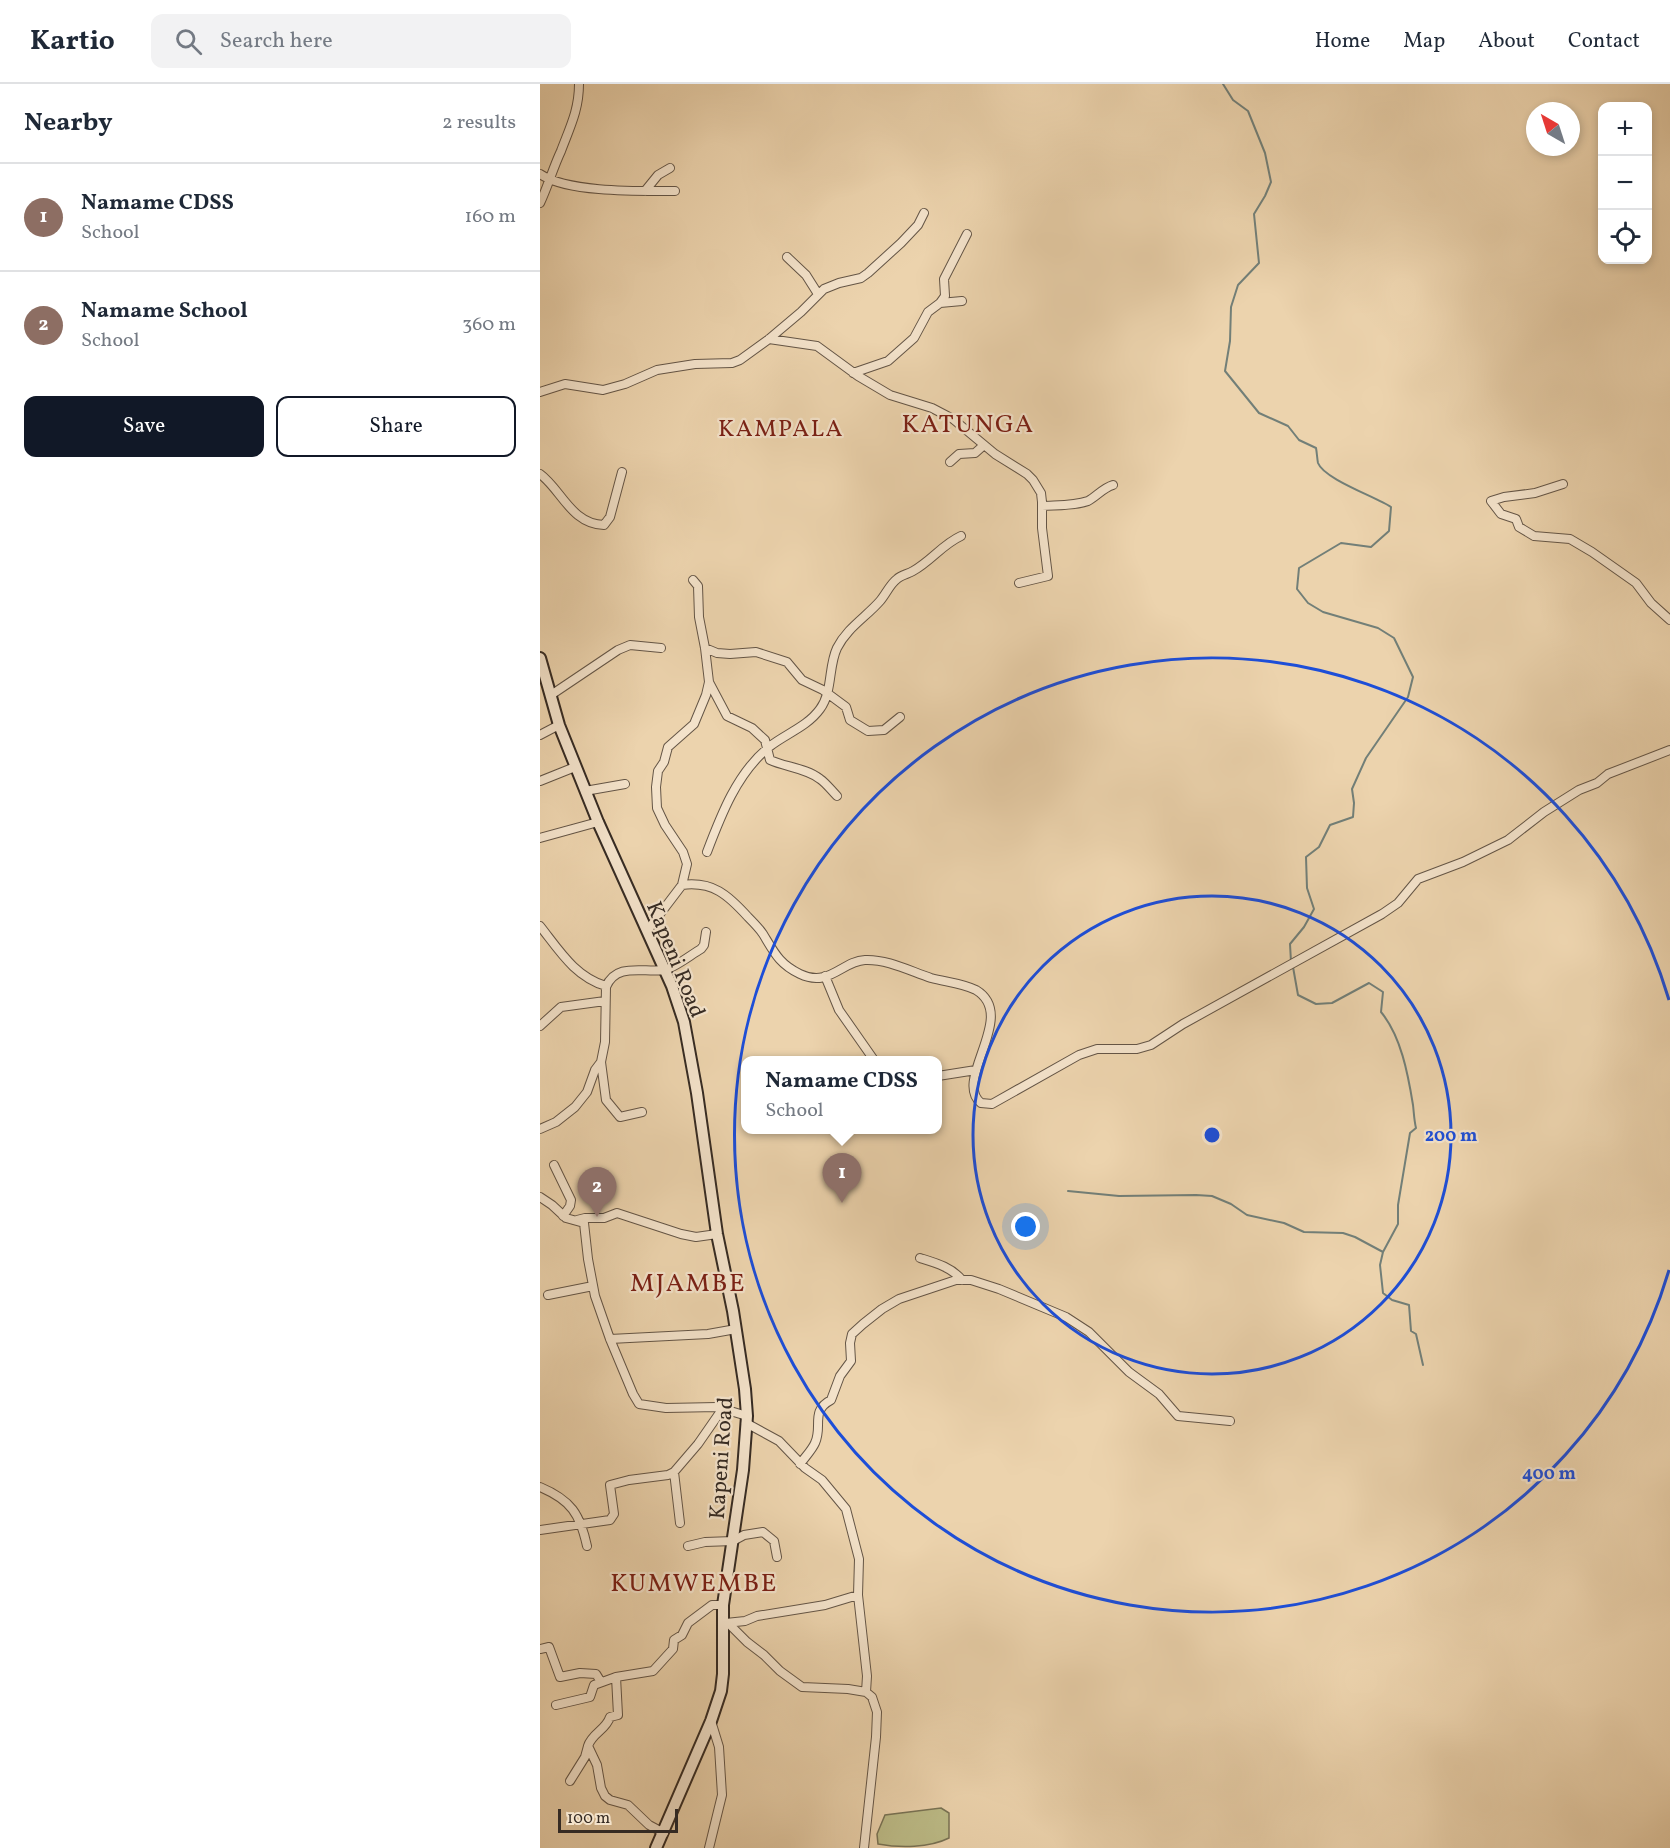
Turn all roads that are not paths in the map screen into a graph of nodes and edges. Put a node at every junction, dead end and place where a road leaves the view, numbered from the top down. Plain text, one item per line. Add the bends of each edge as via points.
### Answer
1 (579, 84) edge
2 (670, 168) dead end
3 (540, 174) edge
4 (551, 181) junction
5 (645, 191) junction
6 (675, 191) dead end
7 (540, 203) edge
8 (924, 213) dead end
9 (967, 234) dead end
10 (787, 257) dead end
11 (818, 294) junction
12 (962, 301) dead end
13 (940, 303) junction
14 (769, 339) junction
15 (853, 373) junction
16 (540, 392) edge
17 (984, 445) junction
18 (950, 462) dead end
19 (622, 472) dead end
20 (540, 474) edge
21 (1563, 484) dead end
22 (1113, 485) dead end
23 (1042, 506) junction
24 (961, 536) dead end
25 (693, 580) dead end
26 (1019, 583) dead end
27 (1670, 620) edge
28 (661, 648) dead end
29 (705, 648) junction
30 (540, 658) edge
31 (709, 682) junction
32 (828, 693) junction
33 (551, 695) junction
34 (900, 717) dead end
35 (559, 725) junction
36 (540, 735) edge
37 (768, 748) junction
38 (1670, 750) edge
39 (575, 767) junction
40 (540, 781) edge
41 (625, 784) dead end
42 (585, 791) junction
43 (837, 796) dead end
44 (598, 822) junction
45 (540, 838) edge
46 (707, 852) dead end
47 (682, 885) junction
48 (540, 926) edge
49 (646, 931) junction
50 (706, 932) dead end
51 (665, 970) junction
52 (825, 976) junction
53 (606, 986) junction
54 (605, 1001) junction
55 (540, 1026) edge
56 (871, 1056) edge
57 (601, 1062) junction
58 (976, 1070) junction
59 (942, 1075) edge
60 (642, 1112) dead end
61 (540, 1128) edge
62 (554, 1165) dead end
63 (540, 1197) edge
64 (563, 1216) junction
65 (576, 1220) junction
66 (717, 1234) junction
67 (920, 1258) dead end
68 (962, 1280) junction
69 (593, 1286) junction
70 (548, 1294) dead end
71 (736, 1329) junction
72 (610, 1339) junction
73 (723, 1408) junction
74 (746, 1419) junction
75 (1230, 1421) dead end
76 (800, 1464) junction
77 (674, 1472) junction
78 (540, 1487) edge
79 (680, 1523) dead end
80 (583, 1524) junction
81 (540, 1530) edge
82 (733, 1541) junction
83 (587, 1546) dead end
84 (688, 1546) dead end
85 (777, 1557) dead end
86 (858, 1595) junction
87 (723, 1605) junction
88 (726, 1623) junction
89 (540, 1649) edge
90 (616, 1677) junction
91 (601, 1682) junction
92 (866, 1692) junction
93 (556, 1705) dead end
94 (711, 1720) junction
95 (588, 1746) junction
96 (570, 1781) dead end
97 (664, 1833) junction
98 (656, 1848) edge
99 (709, 1848) edge
100 (864, 1848) edge

1 - 4 street via 577,113
2 - 5 street
3 - 4 street
4 - 5 street
4 - 7 street
5 - 6 street
8 - 11 street via 918,225 868,273
9 - 13 street via 944,279 945,296
10 - 11 street via 806,275
11 - 14 street
12 - 13 street
13 - 15 street via 928,312 914,338 888,361
14 - 15 street via 817,345
14 - 16 street via 732,363 657,370 603,390 565,384
15 - 17 street via 894,397 939,411
17 - 18 street via 975,453 959,454
17 - 23 street via 1034,480
19 - 20 street via 610,517 604,525 588,521 569,507
21 - 27 street via 1491,501 1501,514 1516,519 1519,527 1534,536 1570,539 1592,552 1636,583
22 - 23 street via 1088,501
23 - 26 street via 1048,576
24 - 32 street via 897,579 845,635 837,649
25 - 29 street via 698,586
28 - 33 street via 630,645 618,650
29 - 31 street
29 - 32 street via 717,653 756,652 787,662 802,680
30 - 33 main road, Kapeni Road
31 - 37 street via 727,716 752,728
31 - 47 street via 694,724 668,747 658,771 657,808 687,864
32 - 34 street via 846,706 850,720 867,731 884,730
32 - 37 street via 820,709 805,724
33 - 35 main road, Kapeni Road
35 - 36 street
35 - 39 main road, Kapeni Road
37 - 43 street via 770,760 819,778
37 - 46 street via 738,782
38 - 58 street via 1608,774 1544,812 1508,840 1418,879 1398,903 1149,1046 1097,1049 1079,1055 992,1104 981,1103 974,1096
39 - 40 street
39 - 42 main road, Kapeni Road
41 - 42 street
42 - 44 main road, Kapeni Road
44 - 45 street
44 - 49 main road, Kapeni Road
47 - 49 street
47 - 52 street via 716,888 758,927 777,958 807,976
48 - 53 street via 587,979
49 - 51 main road, Kapeni Road
50 - 51 street via 701,949
51 - 53 street via 628,970 615,975
51 - 66 main road, Kapeni Road via 688,1040
52 - 56 street via 839,1010
52 - 58 street via 868,960 979,992 987,1003 989,1027
53 - 54 street
54 - 55 street via 561,1008
54 - 57 street
57 - 60 street via 606,1100 620,1118
57 - 61 street via 575,1107 556,1122
58 - 59 street
62 - 64 street via 571,1200
63 - 64 street
64 - 65 street
65 - 66 street via 617,1213 681,1234
65 - 69 street via 585,1226
66 - 71 main road, Kapeni Road
67 - 68 street via 938,1263
68 - 75 street via 999,1288 1066,1317 1089,1332 1178,1416
68 - 76 street via 899,1299 852,1334 851,1361 831,1400 818,1414 815,1443
69 - 70 street
69 - 72 street
71 - 72 street
71 - 74 main road, Kapeni Road
72 - 73 street via 639,1404
73 - 74 street
73 - 77 street
74 - 76 street via 779,1441
74 - 82 main road, Kapeni Road
76 - 86 street via 822,1480 846,1509 859,1559
77 - 79 street
77 - 80 street via 610,1485 612,1519
78 - 80 street via 566,1501
80 - 81 street
80 - 83 street
82 - 84 street
82 - 85 street via 763,1532 774,1540
82 - 87 main road, Kapeni Road
86 - 88 street
86 - 92 street via 866,1654
87 - 88 main road, Kapeni Road
87 - 90 street via 712,1605 688,1623 655,1670
88 - 92 street via 802,1687
88 - 94 main road, Kapeni Road via 723,1674
89 - 91 street via 549,1647 560,1677 596,1674
90 - 91 street
90 - 95 street via 618,1715 610,1717
91 - 93 street via 594,1685 590,1697
92 - 100 street via 875,1702 877,1712
94 - 97 main road, Kapeni Road
94 - 99 street via 719,1746 723,1795
95 - 96 street
95 - 97 street via 605,1796 628,1805
97 - 98 main road, Kapeni Road

